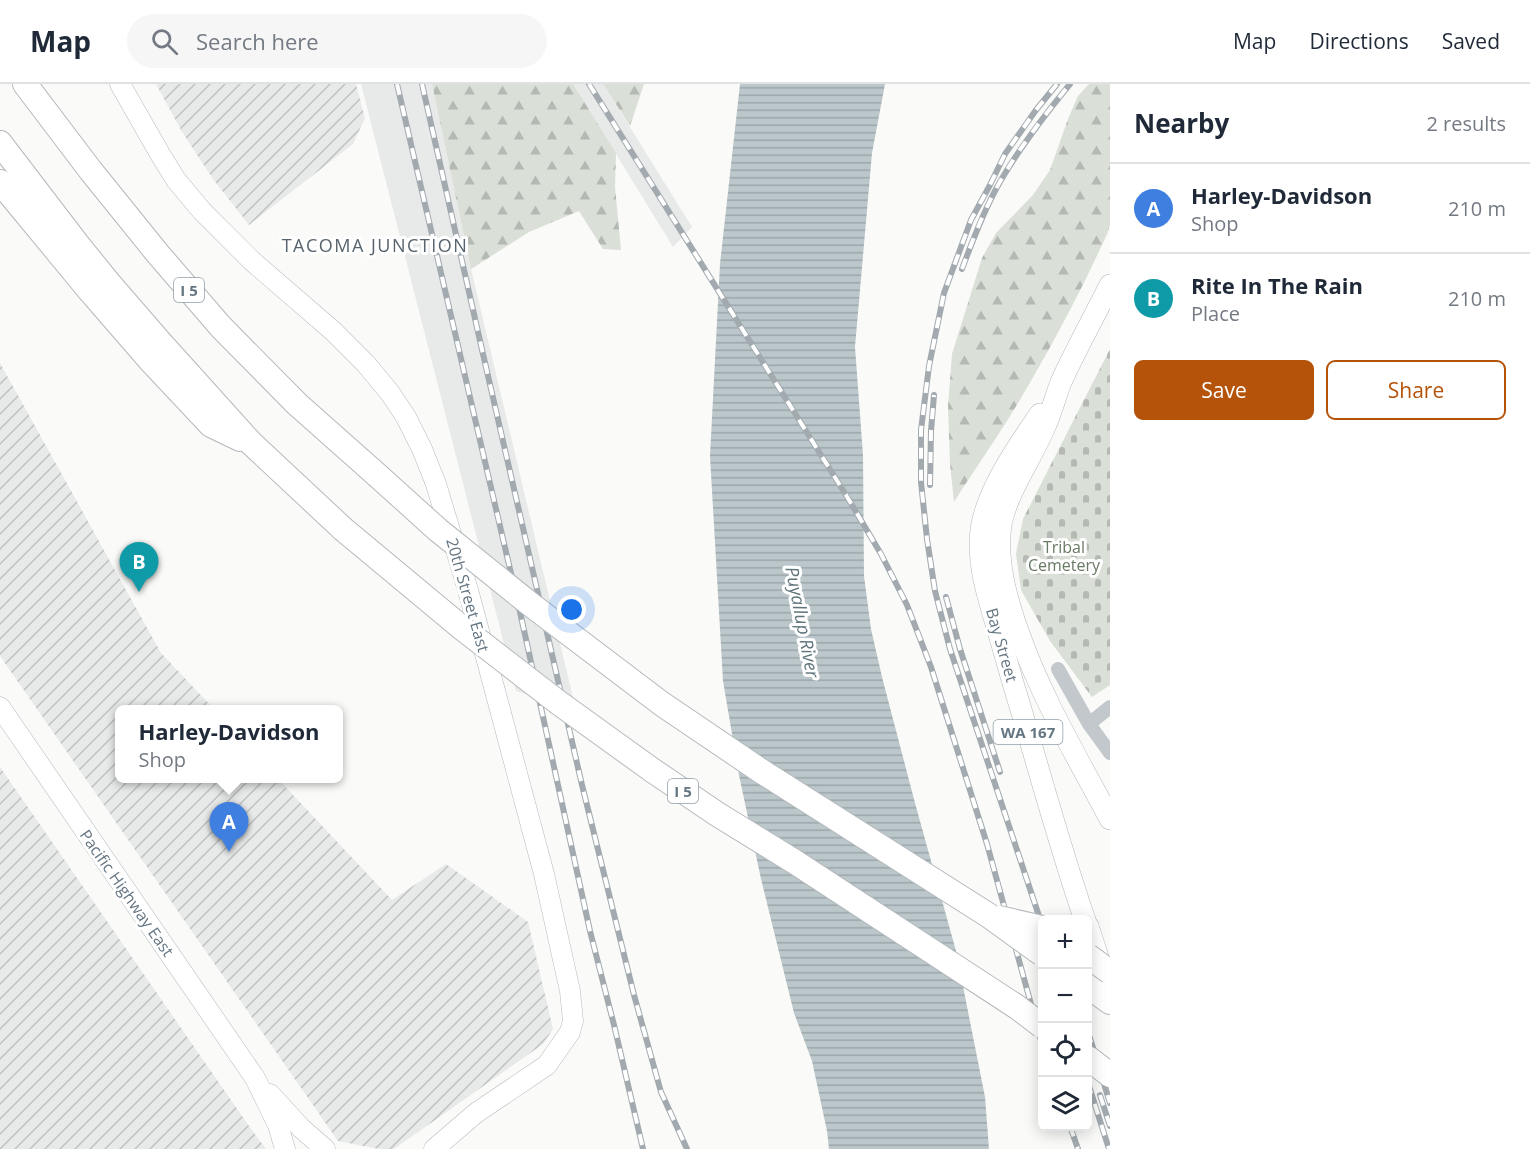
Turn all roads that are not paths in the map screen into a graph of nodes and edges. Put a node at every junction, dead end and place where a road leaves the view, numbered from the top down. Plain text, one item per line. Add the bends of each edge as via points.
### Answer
1 (25, 84) edge
2 (120, 84) edge
3 (0, 143) edge
4 (0, 182) edge
5 (1110, 285) edge
6 (1061, 383) junction
7 (250, 443) junction
8 (1058, 669) dead end
9 (0, 707) edge
10 (1110, 707) edge
11 (1089, 724) junction
12 (1110, 753) edge
13 (1110, 819) edge
14 (988, 915) junction
15 (1083, 915) edge
16 (1038, 927) edge
17 (1092, 939) edge
18 (1038, 951) edge
19 (1092, 959) edge
20 (1110, 972) edge
21 (1092, 989) edge
22 (1110, 995) edge
23 (1110, 1002) edge
24 (1038, 1023) edge
25 (1092, 1061) edge
26 (1110, 1075) edge
27 (255, 1078) junction
28 (285, 1149) edge
29 (325, 1149) edge
30 (434, 1149) edge

1 - 14 highway, I 5, bridge via 91,171 221,327 297,404 438,530 662,704
2 - 30 street, 20th Street East via 176,180 201,211 333,331 390,393 422,449 468,590 543,874 570,991 573,1021 570,1032 547,1065 476,1113
3 - 7 highway, I 5 via 108,282
4 - 7 highway via 149,359 211,425
5 - 6 main road, Bay Street / WA 167
6 - 13 main road, Bay Street / WA 167 via 1045,427 1006,507 1000,535 1001,565 1008,602 1035,675
6 - 15 main road, Bay Street / WA 167 via 996,484 983,519 980,543 989,599
7 - 24 highway, I 5, bridge via 344,529 559,703 717,814
8 - 11 street
9 - 27 street, Pacific Highway East
10 - 11 street
11 - 12 street
14 - 16 highway, bridge
14 - 18 highway, I 5, bridge
17 - 22 main road
19 - 20 highway, bridge
21 - 23 highway
25 - 26 highway, bridge
27 - 28 street
27 - 29 street

